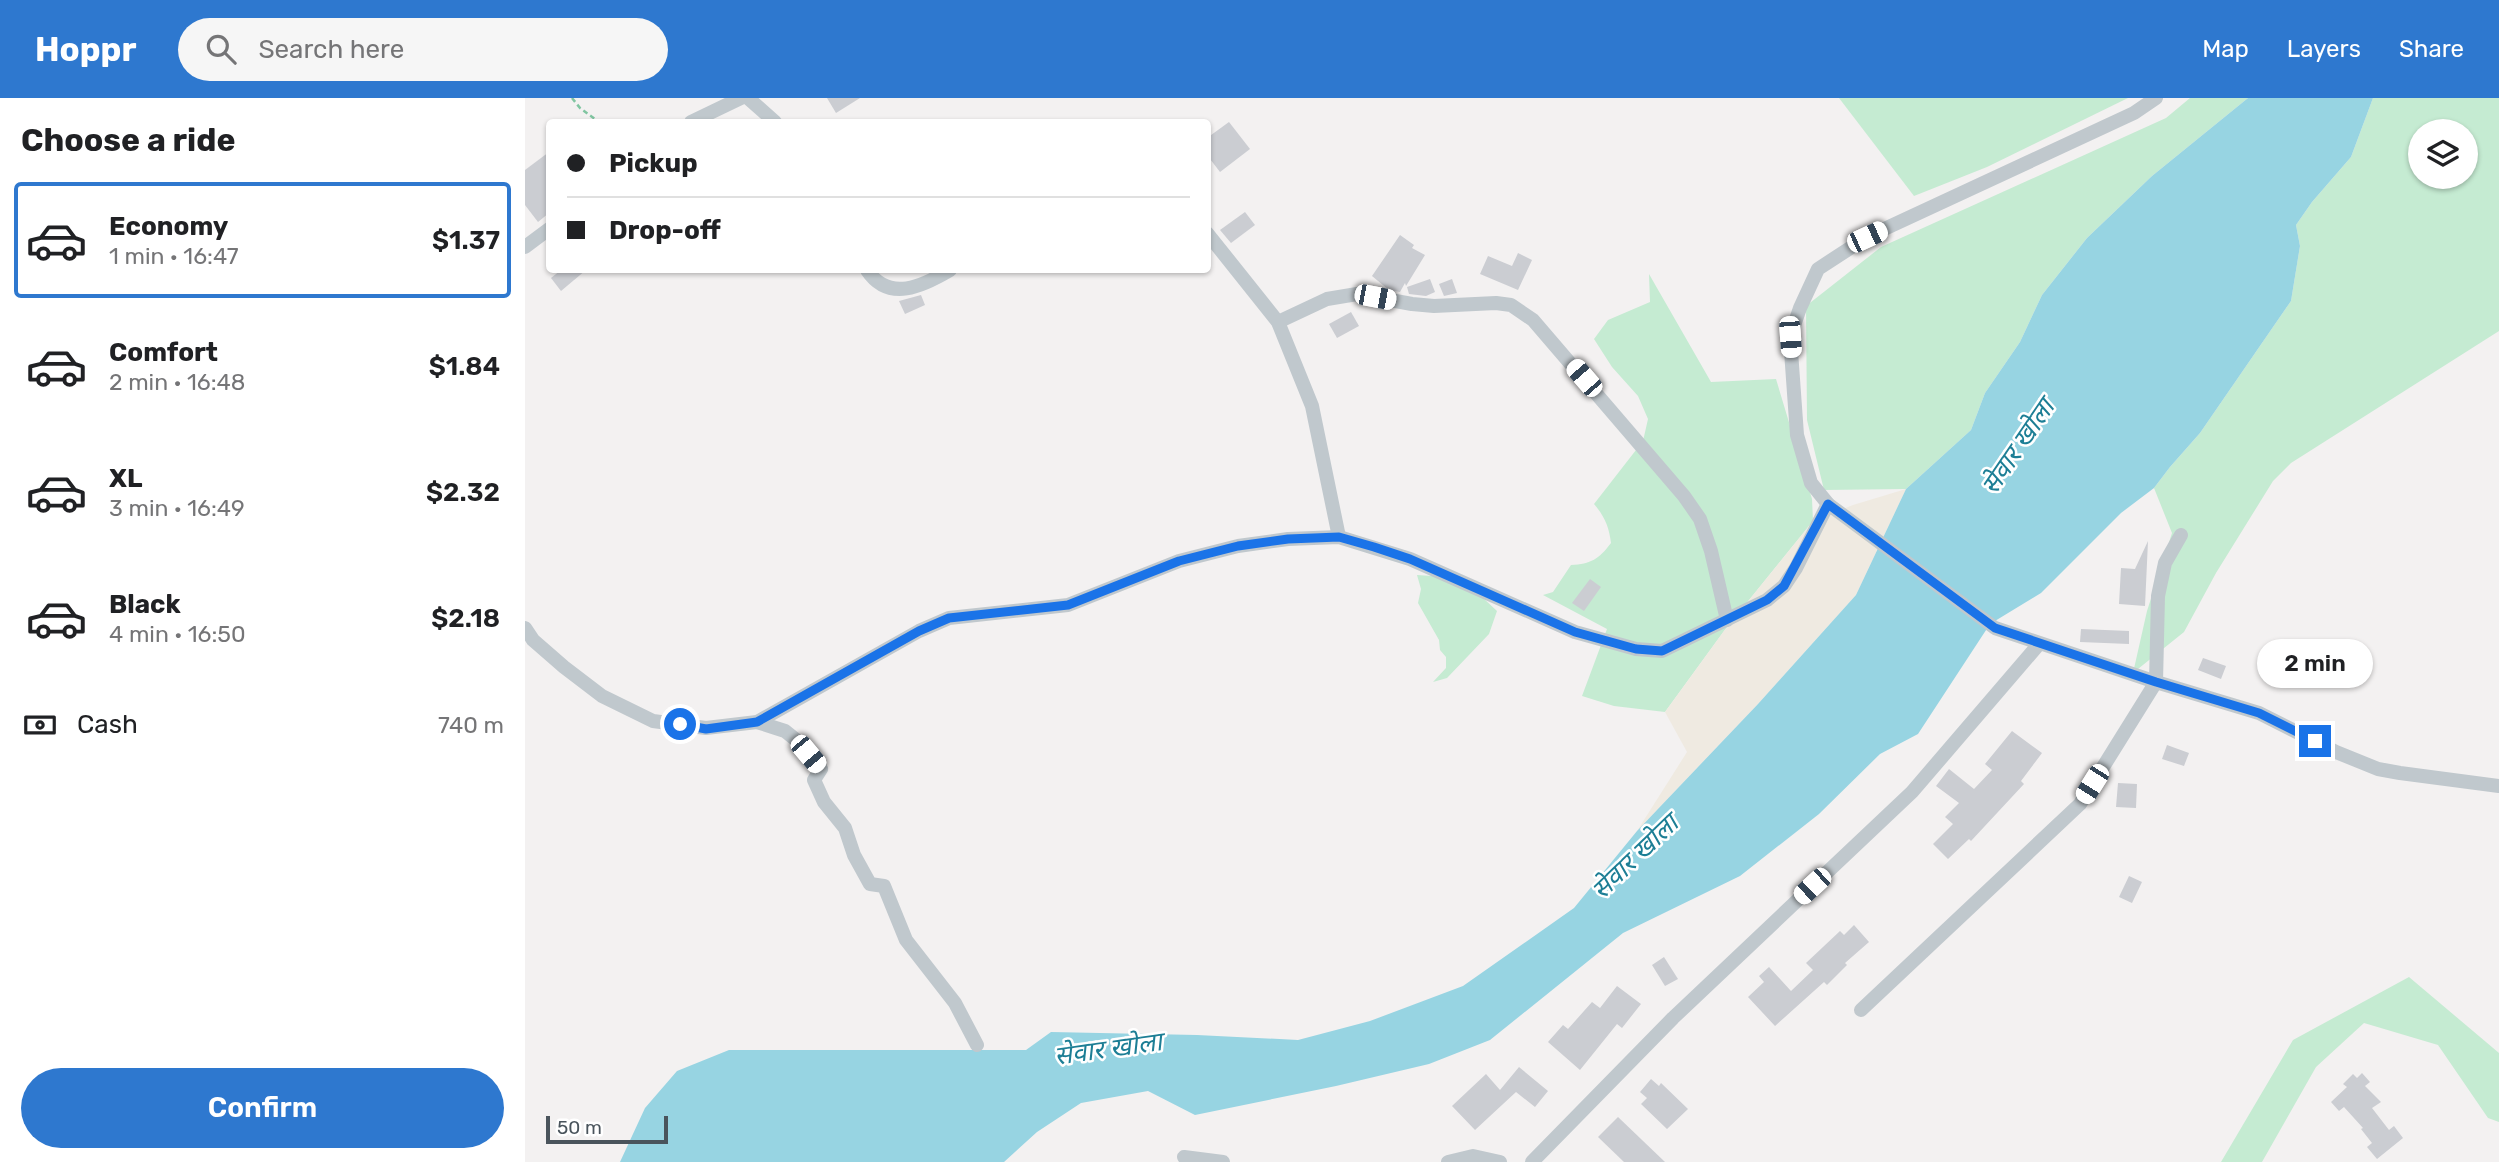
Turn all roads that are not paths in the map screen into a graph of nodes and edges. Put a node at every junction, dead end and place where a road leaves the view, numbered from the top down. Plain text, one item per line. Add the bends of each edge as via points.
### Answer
1 (741, 98) edge
2 (748, 98) edge
3 (2156, 98) edge
4 (697, 119) edge
5 (772, 119) edge
6 (546, 231) edge
7 (1211, 238) edge
8 (525, 247) edge
9 (870, 273) edge
10 (945, 273) edge
11 (1278, 322) junction
12 (1828, 504) junction
13 (2181, 535) dead end
14 (1339, 537) junction
15 (1727, 620) junction
16 (525, 628) edge
17 (2039, 644) junction
18 (2156, 682) junction
19 (757, 722) junction
20 (2499, 786) edge
21 (1861, 1010) dead end
22 (977, 1045) dead end
23 (1184, 1157) dead end
24 (1223, 1162) edge
25 (1448, 1162) edge
26 (1500, 1162) edge
27 (1532, 1162) edge

1 - 4 street
2 - 5 street
3 - 12 street via 2134,113 1867,237 1818,269 1790,337 1797,435 1811,483
6 - 8 street
7 - 11 street
9 - 10 street via 884,286 904,290
11 - 14 street via 1312,406
11 - 15 street via 1327,299 1357,293 1412,304 1496,303 1522,311 1700,519
12 - 15 street via 1784,586
12 - 17 street via 1995,628
13 - 18 street via 2165,562 2158,596
14 - 15 street via 1410,559 1575,632 1636,649 1662,651
14 - 19 street via 1238,546 1179,561 1068,605 949,618
16 - 19 street via 533,640 602,696 653,721 706,729
17 - 18 street
17 - 27 street via 1912,792 1673,1018
18 - 20 street via 2259,713 2378,769
18 - 21 street via 2080,804
19 - 22 street via 785,731 821,769 814,780 824,802 845,828 870,884 884,886 907,940 955,1003
23 - 24 street
25 - 26 street via 1473,1156

